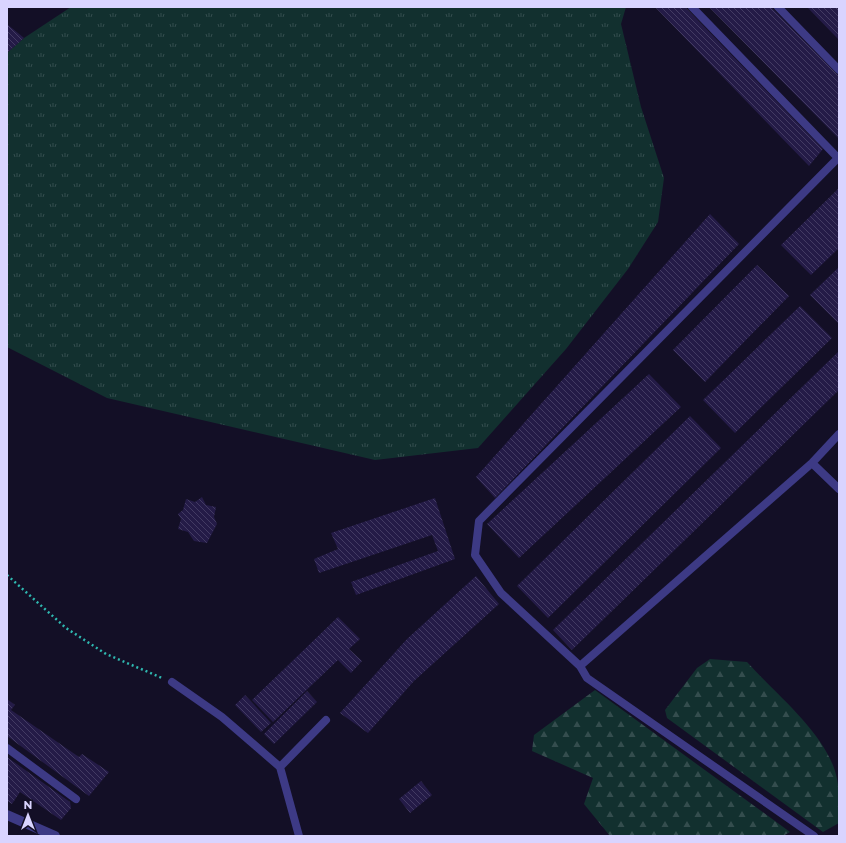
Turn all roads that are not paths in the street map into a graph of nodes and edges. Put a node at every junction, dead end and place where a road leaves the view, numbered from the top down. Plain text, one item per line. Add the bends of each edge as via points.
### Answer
1 (692, 7) edge
2 (778, 7) edge
3 (839, 70) edge
4 (839, 157) edge
5 (839, 434) edge
6 (812, 463) junction
7 (839, 488) edge
8 (580, 666) junction
9 (172, 682) road end
10 (326, 720) dead end
11 (7, 748) edge
12 (280, 767) junction
13 (76, 799) dead end
14 (7, 815) edge
15 (55, 836) edge
16 (299, 836) edge
17 (814, 836) edge

1 - 4 lane
2 - 3 lane
4 - 8 lane via 479,522 475,555 501,593
5 - 6 lane
6 - 7 lane
6 - 8 lane
8 - 17 lane via 587,678
9 - 12 lane via 222,717
10 - 12 lane
11 - 13 lane
12 - 16 lane
14 - 15 street

